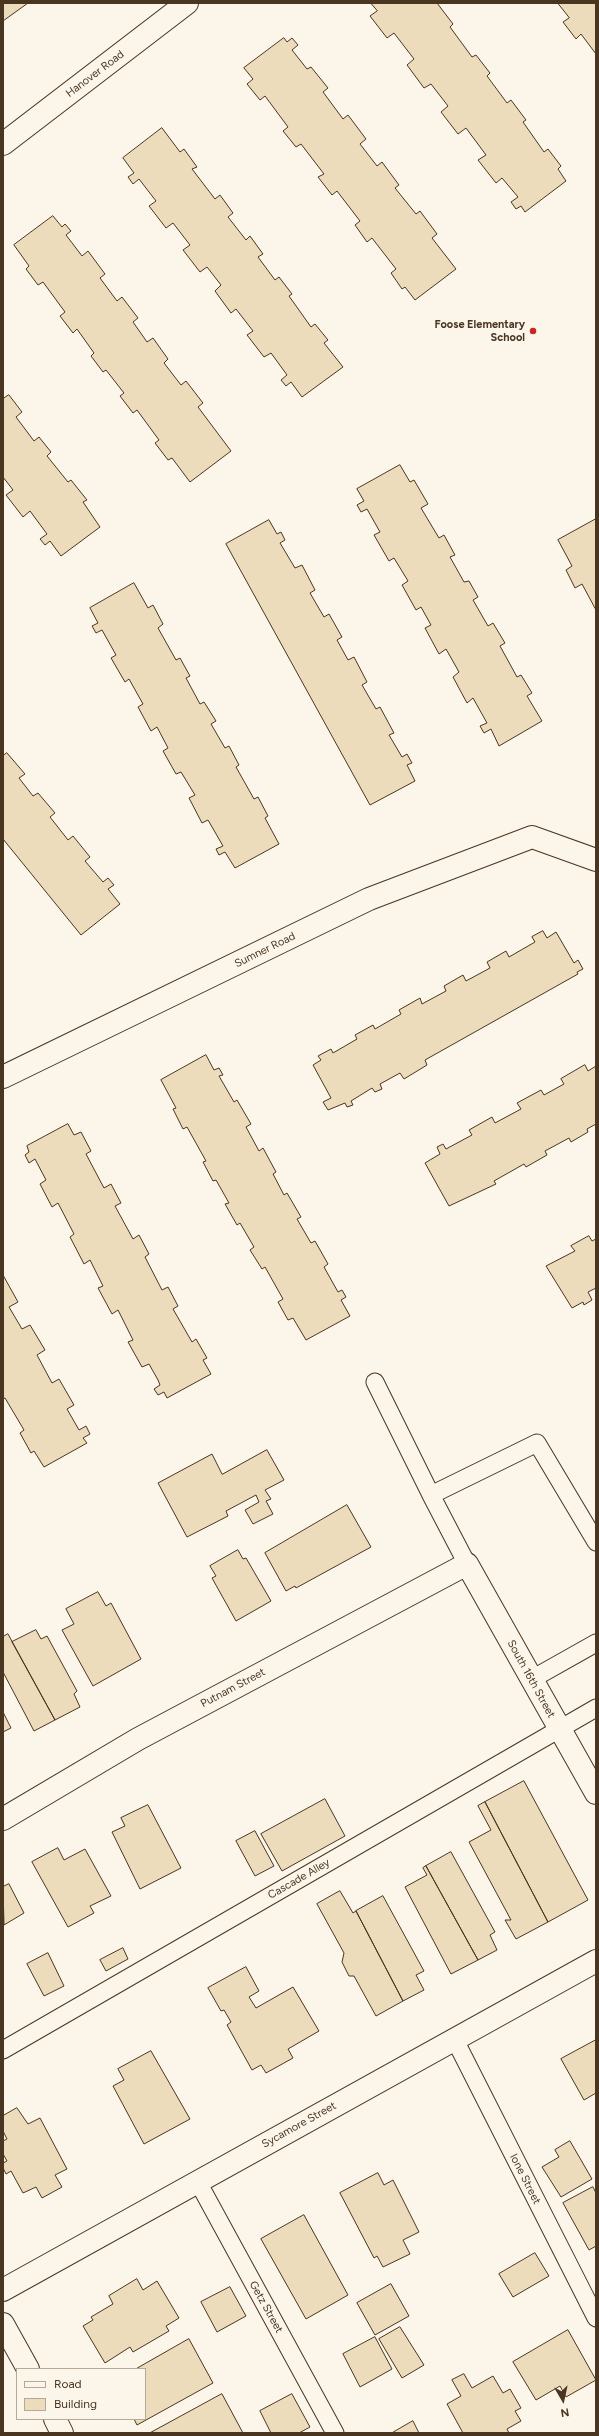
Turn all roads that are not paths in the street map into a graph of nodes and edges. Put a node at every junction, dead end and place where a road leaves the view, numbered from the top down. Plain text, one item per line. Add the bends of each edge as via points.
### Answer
1 (187, 3) edge
2 (3, 144) edge
3 (596, 860) edge
4 (3, 1077) edge
5 (375, 1382) dead end
6 (431, 1495) junction
7 (596, 1542) edge
8 (467, 1564) junction
9 (596, 1643) edge
10 (532, 1680) junction
11 (596, 1708) edge
12 (559, 1728) junction
13 (596, 1793) edge
14 (3, 1819) edge
15 (596, 1961) edge
16 (455, 2040) junction
17 (3, 2050) edge
18 (198, 2182) junction
19 (3, 2290) edge
20 (596, 2318) edge
21 (3, 2324) edge
22 (27, 2368) edge
23 (56, 2420) edge
24 (62, 2433) edge
25 (335, 2433) edge

1 - 2 street, Hanover Road
3 - 4 street, Sumner Road via 532,837 369,899
5 - 6 lane
6 - 7 lane via 537,1444
6 - 8 lane
8 - 10 street, South 16th Street
8 - 14 street, Putnam Street via 138,1739
9 - 10 lane
10 - 12 street, South 16th Street
11 - 12 lane, Cascade Alley
12 - 13 street, South 16th Street
12 - 17 lane, Cascade Alley
15 - 16 street, Sycamore Street
16 - 18 street, Sycamore Street
16 - 20 lane, Ione Street
18 - 19 street, Sycamore Street
18 - 25 lane, Getz Street
21 - 22 street
23 - 24 street

